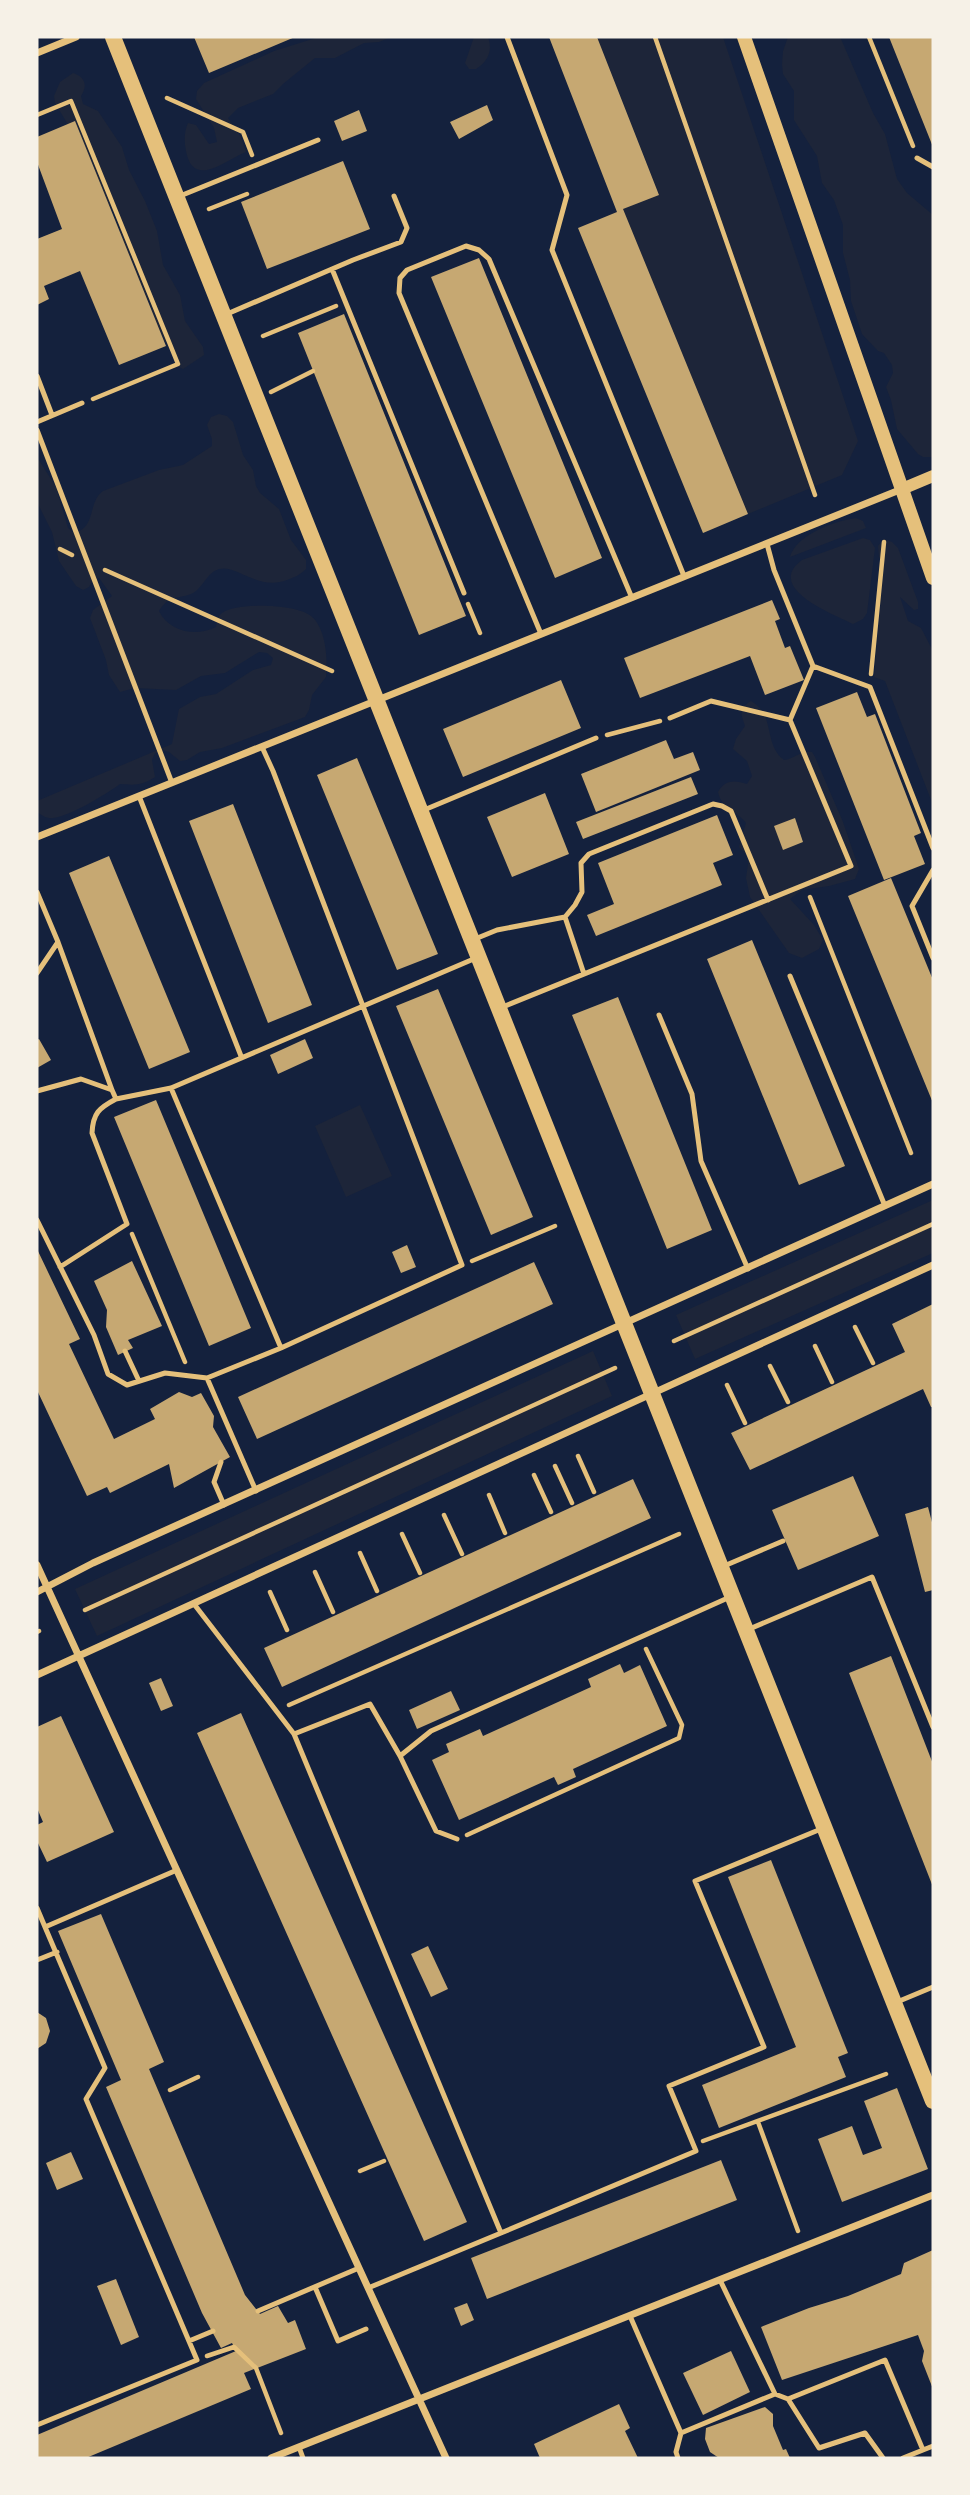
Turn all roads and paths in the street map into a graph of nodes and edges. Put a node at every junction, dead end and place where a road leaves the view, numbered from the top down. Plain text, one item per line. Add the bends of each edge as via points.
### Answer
1 (76, 37) edge
2 (113, 37) edge
3 (507, 37) edge
4 (655, 37) edge
5 (744, 37) edge
6 (862, 37) edge
7 (869, 37) edge
8 (872, 44) junction
9 (37, 53) edge
10 (167, 98) dead end
11 (37, 115) edge
12 (318, 140) dead end
13 (917, 158) joint
14 (256, 165) junction
15 (933, 167) edge
16 (247, 194) dead end
17 (394, 196) dead end
18 (177, 197) junction
19 (209, 209) dead end
20 (332, 269) junction
21 (346, 302) junction
22 (224, 315) junction
23 (262, 336) dead end
24 (313, 371) dead end
25 (37, 376) edge
26 (267, 393) dead end
27 (82, 403) joint
28 (52, 415) junction
29 (37, 422) edge
30 (37, 430) edge
31 (933, 476) edge
32 (902, 489) junction
33 (815, 495) dead end
34 (884, 542) dead end
35 (767, 544) junction
36 (60, 549) dead end
37 (88, 562) junction
38 (684, 576) junction
39 (933, 578) edge
40 (464, 593) joint
41 (632, 597) junction
42 (480, 633) dead end
43 (541, 634) junction
44 (813, 666) junction
45 (332, 671) dead end
46 (870, 687) junction
47 (377, 701) junction
48 (670, 718) joint
49 (790, 720) junction
50 (596, 738) joint
51 (262, 747) junction
52 (172, 783) junction
53 (139, 796) junction
54 (421, 812) junction
55 (37, 837) edge
56 (933, 848) edge
57 (933, 870) edge
58 (805, 885) junction
59 (37, 892) edge
60 (768, 900) junction
61 (565, 917) junction
62 (472, 940) junction
63 (58, 943) junction
64 (479, 957) junction
65 (933, 958) edge
66 (37, 973) edge
67 (584, 974) junction
68 (790, 976) dead end
69 (364, 1005) junction
70 (499, 1009) junction
71 (659, 1015) dead end
72 (241, 1056) junction
73 (171, 1087) junction
74 (112, 1090) junction
75 (37, 1091) edge
76 (116, 1100) junction
77 (911, 1153) dead end
78 (933, 1184) edge
79 (886, 1206) junction
80 (37, 1220) edge
81 (127, 1224) junction
82 (933, 1224) edge
83 (555, 1226) dead end
84 (462, 1265) junction
85 (933, 1265) edge
86 (60, 1267) junction
87 (748, 1269) junction
88 (625, 1324) junction
89 (855, 1327) dead end
90 (674, 1341) dead end
91 (815, 1346) dead end
92 (281, 1348) junction
93 (125, 1351) dead end
94 (873, 1363) dead end
95 (770, 1366) dead end
96 (615, 1368) dead end
97 (191, 1376) junction
98 (207, 1378) junction
99 (139, 1381) junction
100 (832, 1382) dead end
101 (727, 1385) dead end
102 (652, 1394) junction
103 (788, 1402) dead end
104 (745, 1423) dead end
105 (578, 1456) dead end
106 (221, 1462) dead end
107 (555, 1466) dead end
108 (534, 1475) dead end
109 (256, 1490) junction
110 (594, 1492) dead end
111 (489, 1495) dead end
112 (572, 1503) dead end
113 (224, 1505) junction
114 (551, 1512) dead end
115 (444, 1515) dead end
116 (505, 1533) dead end
117 (402, 1534) dead end
118 (679, 1534) dead end
119 (783, 1541) dead end
120 (360, 1553) dead end
121 (462, 1553) dead end
122 (37, 1564) edge
123 (721, 1567) junction
124 (315, 1572) dead end
125 (419, 1573) dead end
126 (47, 1587) junction
127 (377, 1591) dead end
128 (37, 1592) edge
129 (270, 1592) dead end
130 (733, 1596) junction
131 (194, 1604) junction
132 (85, 1610) dead end
133 (333, 1612) dead end
134 (287, 1630) dead end
135 (746, 1630) junction
136 (641, 1637) junction
137 (79, 1656) junction
138 (37, 1675) edge
139 (276, 1711) junction
140 (933, 1727) edge
141 (294, 1734) junction
142 (400, 1756) junction
143 (824, 1827) junction
144 (457, 1839) joint
145 (177, 1870) junction
146 (37, 1908) edge
147 (45, 1927) junction
148 (57, 1952) junction
149 (37, 1960) edge
150 (933, 1987) edge
151 (894, 2003) junction
152 (927, 2068) edge
153 (886, 2074) dead end
154 (198, 2077) dead end
155 (170, 2090) dead end
156 (933, 2101) edge
157 (758, 2122) junction
158 (694, 2145) junction
159 (384, 2161) dead end
160 (360, 2171) dead end
161 (933, 2195) edge
162 (798, 2231) dead end
163 (501, 2233) junction
164 (359, 2268) junction
165 (720, 2280) junction
166 (315, 2287) junction
167 (368, 2288) junction
168 (258, 2311) dead end
169 (630, 2316) junction
170 (366, 2329) dead end
171 (213, 2331) dead end
172 (189, 2341) junction
173 (197, 2360) junction
174 (775, 2393) junction
175 (419, 2399) junction
176 (788, 2399) junction
177 (37, 2425) edge
178 (681, 2432) junction
179 (281, 2433) dead end
180 (933, 2446) edge
181 (299, 2447) junction
182 (923, 2450) junction
183 (271, 2458) edge
184 (303, 2458) edge
185 (446, 2458) edge
186 (678, 2458) edge
187 (883, 2458) edge
188 (903, 2458) edge

1 - 9 street
2 - 18 main road
3 - 38 lane via 566,195 552,250
4 - 33 path
5 - 32 main road
6 - 8 path
7 - 8 path
8 - 13 path
10 - 14 path via 243,132
11 - 27 path via 71,101 178,363
12 - 14 lane
13 - 15 lane
14 - 18 lane
16 - 19 path
17 - 20 lane via 407,228 401,242
18 - 22 main road
20 - 21 lane
20 - 22 lane
21 - 23 path
21 - 40 lane
22 - 47 main road
24 - 26 path
25 - 28 lane
27 - 28 lane
28 - 29 lane
30 - 37 lane
31 - 32 street
32 - 35 street
32 - 39 main road
34 - 46 path
35 - 38 street
35 - 44 lane
36 - 37 path
37 - 45 path
37 - 52 lane
38 - 41 street
40 - 42 path
41 - 43 street
41 - 43 lane via 489,259 466,246 454,250 407,270 400,278 399,293
43 - 47 street
44 - 46 lane
44 - 49 lane
46 - 56 lane
47 - 51 street
47 - 54 main road
48 - 49 lane via 711,701
48 - 50 path
49 - 58 lane via 851,866
50 - 54 lane
51 - 52 street
51 - 69 lane
52 - 53 street
53 - 55 street
53 - 72 lane
54 - 62 main road
57 - 65 lane via 912,906
58 - 60 lane
58 - 77 path
59 - 63 lane
60 - 61 lane via 732,811 713,804 589,854 581,863 582,892
60 - 67 lane
61 - 62 lane via 497,930
61 - 67 lane
62 - 64 main road
63 - 66 lane
63 - 74 lane
64 - 69 lane
64 - 70 main road
67 - 70 lane
68 - 79 lane
69 - 72 lane
69 - 84 lane
70 - 88 main road
71 - 87 lane via 692,1094 701,1161
72 - 73 lane
73 - 76 lane
73 - 92 lane
74 - 75 lane via 81,1080
74 - 76 lane
76 - 81 lane via 100,1107 92,1133
78 - 79 street
79 - 87 street
80 - 86 lane
81 - 86 lane
81 - 97 path
82 - 90 path
83 - 84 path
84 - 92 lane
85 - 102 street
86 - 99 lane via 108,1374 127,1385
87 - 88 street
88 - 102 main road
88 - 109 street
89 - 94 path
91 - 100 path
92 - 98 lane
93 - 99 lane
95 - 103 path
96 - 132 path
97 - 98 lane
97 - 99 lane via 165,1373
98 - 109 lane
101 - 104 path
102 - 123 main road
102 - 131 street
105 - 110 path
106 - 113 lane via 214,1482
107 - 112 path
108 - 114 path
109 - 113 street
111 - 116 path
113 - 126 street
115 - 121 path
117 - 125 path
118 - 139 path
119 - 123 lane
120 - 127 path
122 - 126 street
123 - 130 main road
124 - 133 path
126 - 128 street
126 - 137 street
129 - 134 path
130 - 135 main road
130 - 136 lane
131 - 137 street
131 - 139 lane
135 - 140 lane via 872,1577
135 - 143 main road
136 - 142 lane via 431,1731
136 - 144 path via 682,1725 679,1738
137 - 138 street
137 - 145 street
139 - 141 lane
141 - 142 lane via 370,1704
141 - 163 lane
142 - 144 lane via 436,1831
143 - 151 main road
143 - 158 lane via 695,1881 764,2047 669,2086
145 - 147 lane
145 - 164 street
146 - 147 lane
147 - 148 lane
148 - 149 lane
148 - 172 lane via 105,2068 86,2099
150 - 151 lane
151 - 152 main road
152 - 156 main road
153 - 157 path
154 - 155 path
157 - 158 path
157 - 162 path
158 - 163 lane via 696,2151
159 - 160 path
161 - 165 street
163 - 167 lane
164 - 166 lane
164 - 167 street
165 - 169 street
165 - 174 lane
166 - 168 lane
166 - 170 lane via 338,2341
167 - 175 street
169 - 175 street
169 - 178 lane
171 - 172 lane
172 - 173 lane
173 - 177 lane
173 - 179 path via 234,2347 256,2368
174 - 176 lane
174 - 178 lane
175 - 181 street
175 - 185 street
176 - 182 lane via 885,2360
176 - 187 lane via 819,2448 865,2433
178 - 186 lane
180 - 182 lane
181 - 183 street
181 - 184 lane
182 - 188 lane

